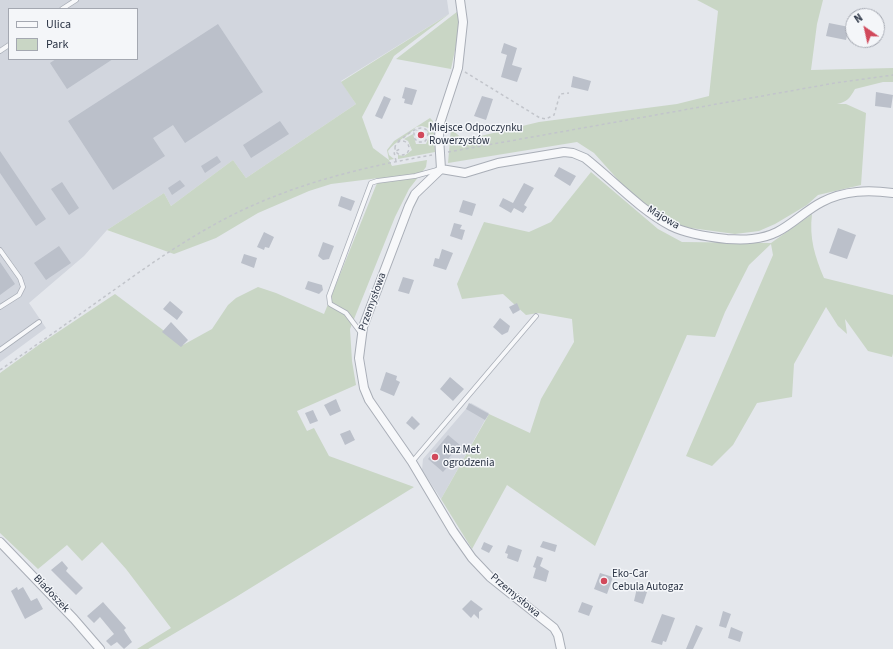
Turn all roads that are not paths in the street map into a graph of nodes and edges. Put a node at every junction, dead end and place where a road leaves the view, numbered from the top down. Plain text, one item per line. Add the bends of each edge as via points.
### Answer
1 (76, 0) edge
2 (460, 0) edge
3 (64, 8) edge
4 (441, 169) junction
5 (893, 193) edge
6 (0, 250) edge
7 (0, 307) edge
8 (536, 316) dead end
9 (39, 322) dead end
10 (361, 332) junction
11 (0, 350) edge
12 (412, 462) junction
13 (0, 542) edge
14 (100, 649) edge
15 (561, 649) edge

1 - 3 lane
2 - 4 street via 463,22 458,68 440,123
4 - 5 street, Majowa via 465,173 498,163 552,153 573,152 585,158 650,212 671,226 706,236 742,240 777,232 822,202 845,193
4 - 10 street, Przemysłowa via 415,194 409,206
4 - 10 lane via 371,184 329,296 330,304 346,313
6 - 7 lane via 20,278 22,287 18,295
8 - 12 lane
9 - 11 lane
10 - 12 street, Przemysłowa via 359,358 364,388 369,400
12 - 15 street, Przemysłowa via 472,558 490,577 554,628
13 - 14 street, Biadoszek

